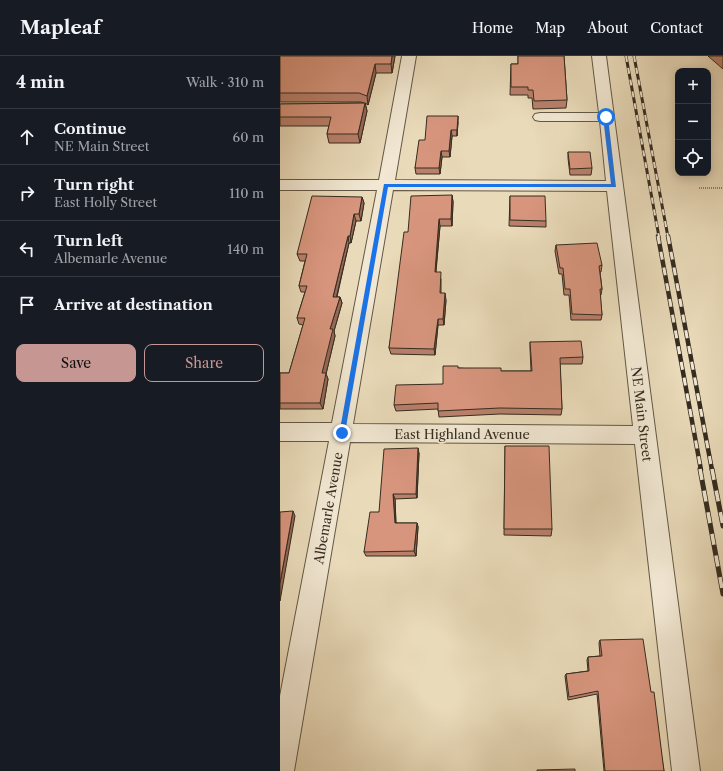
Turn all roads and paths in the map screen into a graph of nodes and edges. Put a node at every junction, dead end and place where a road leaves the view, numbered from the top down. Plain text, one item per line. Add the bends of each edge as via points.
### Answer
1 (408, 56) edge
2 (599, 56) edge
3 (540, 117) dead end
4 (606, 117) junction
5 (280, 185) edge
6 (386, 185) junction
7 (614, 186) junction
8 (699, 188) dead end
9 (723, 188) edge
10 (280, 432) edge
11 (342, 433) junction
12 (645, 435) junction
13 (280, 771) edge
14 (686, 771) edge

1 - 6 street, Albemarle Avenue
2 - 4 street, NE Main Street
3 - 4 street
4 - 7 street, NE Main Street
5 - 6 street
6 - 7 street
6 - 11 street, Albemarle Avenue
7 - 12 street, NE Main Street
8 - 9 path
10 - 11 street, East Highland Avenue
11 - 12 street, East Highland Avenue
11 - 13 street, Albemarle Avenue
12 - 14 street, NE Main Street

